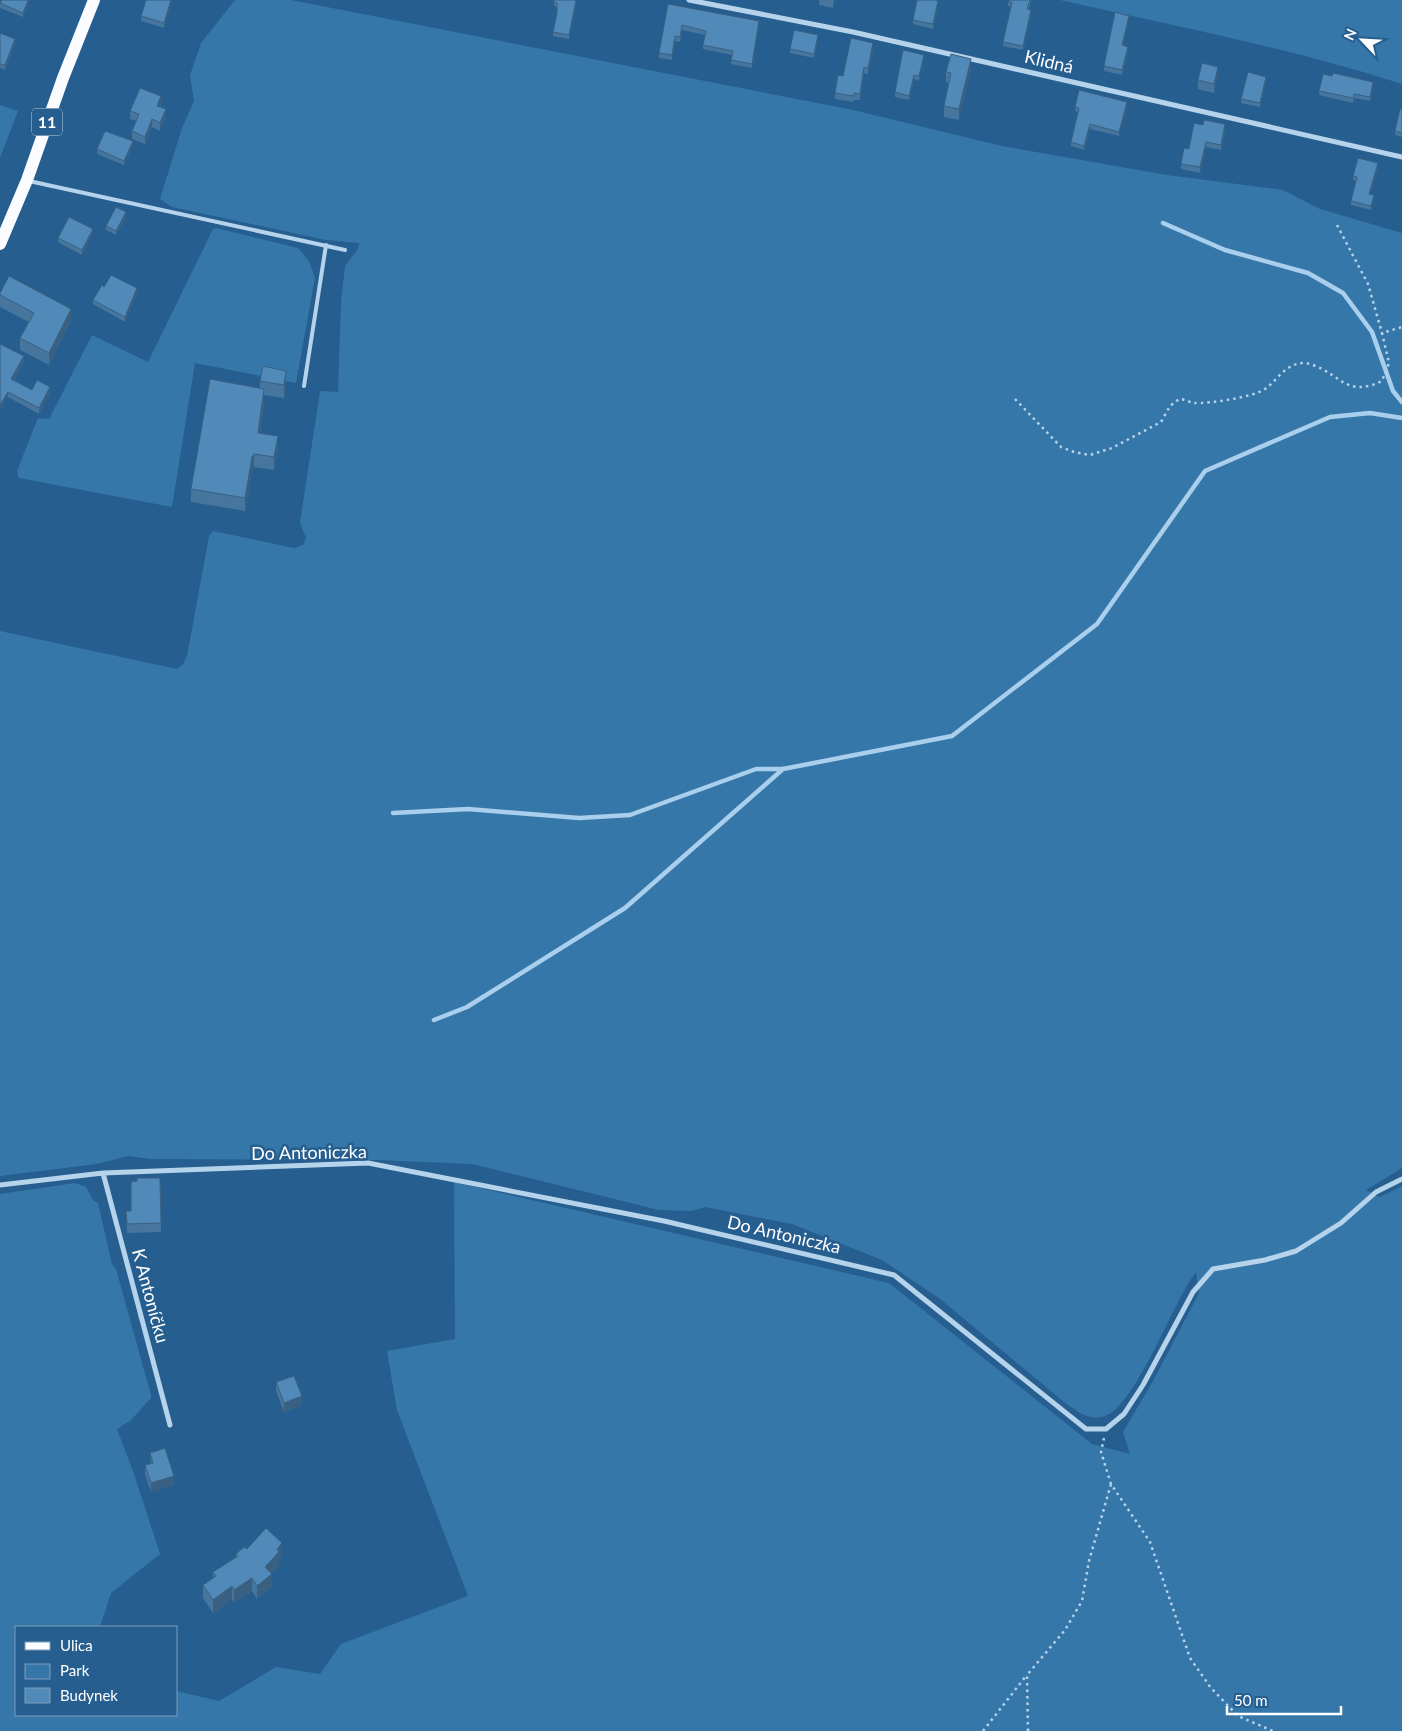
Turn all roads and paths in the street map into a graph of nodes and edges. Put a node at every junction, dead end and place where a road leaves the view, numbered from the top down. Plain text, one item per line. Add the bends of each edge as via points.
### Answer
1 (94, 0) edge
2 (690, 0) edge
3 (1402, 157) edge
4 (27, 180) junction
5 (1337, 225) dead end
6 (3, 232) edge
7 (0, 244) edge
8 (326, 246) junction
9 (345, 250) dead end
10 (1402, 326) edge
11 (1382, 333) junction
12 (304, 386) dead end
13 (1015, 399) dead end
14 (103, 1173) junction
15 (1402, 1179) edge
16 (0, 1185) edge
17 (170, 1426) dead end
18 (1106, 1429) junction
19 (1111, 1484) junction
20 (1027, 1675) junction
21 (983, 1731) edge
22 (1028, 1731) edge
23 (1273, 1731) edge

1 - 4 main road, 11
2 - 3 street, Klidná via 853,32
4 - 6 main road, 11
4 - 8 lane
5 - 11 path via 1368,284
6 - 7 main road, 11
8 - 9 lane
8 - 12 lane
10 - 11 path
11 - 13 path via 1388,363 1382,381 1370,387 1352,388 1326,370 1304,362 1288,366 1264,390 1247,396 1192,403 1179,399 1170,406 1161,422 1112,448 1090,455 1061,446
14 - 16 street, Do Antoniczka
14 - 17 street, K Antoníčku
14 - 18 street, Do Antoniczka via 368,1163 664,1220 894,1275 1086,1429
15 - 18 street via 1376,1192 1341,1223 1296,1251 1213,1269 1193,1292 1124,1414
18 - 19 path via 1101,1452
19 - 20 path via 1082,1601 1065,1630
19 - 23 path via 1150,1542 1190,1658 1211,1688 1238,1716
20 - 21 path
20 - 22 path

